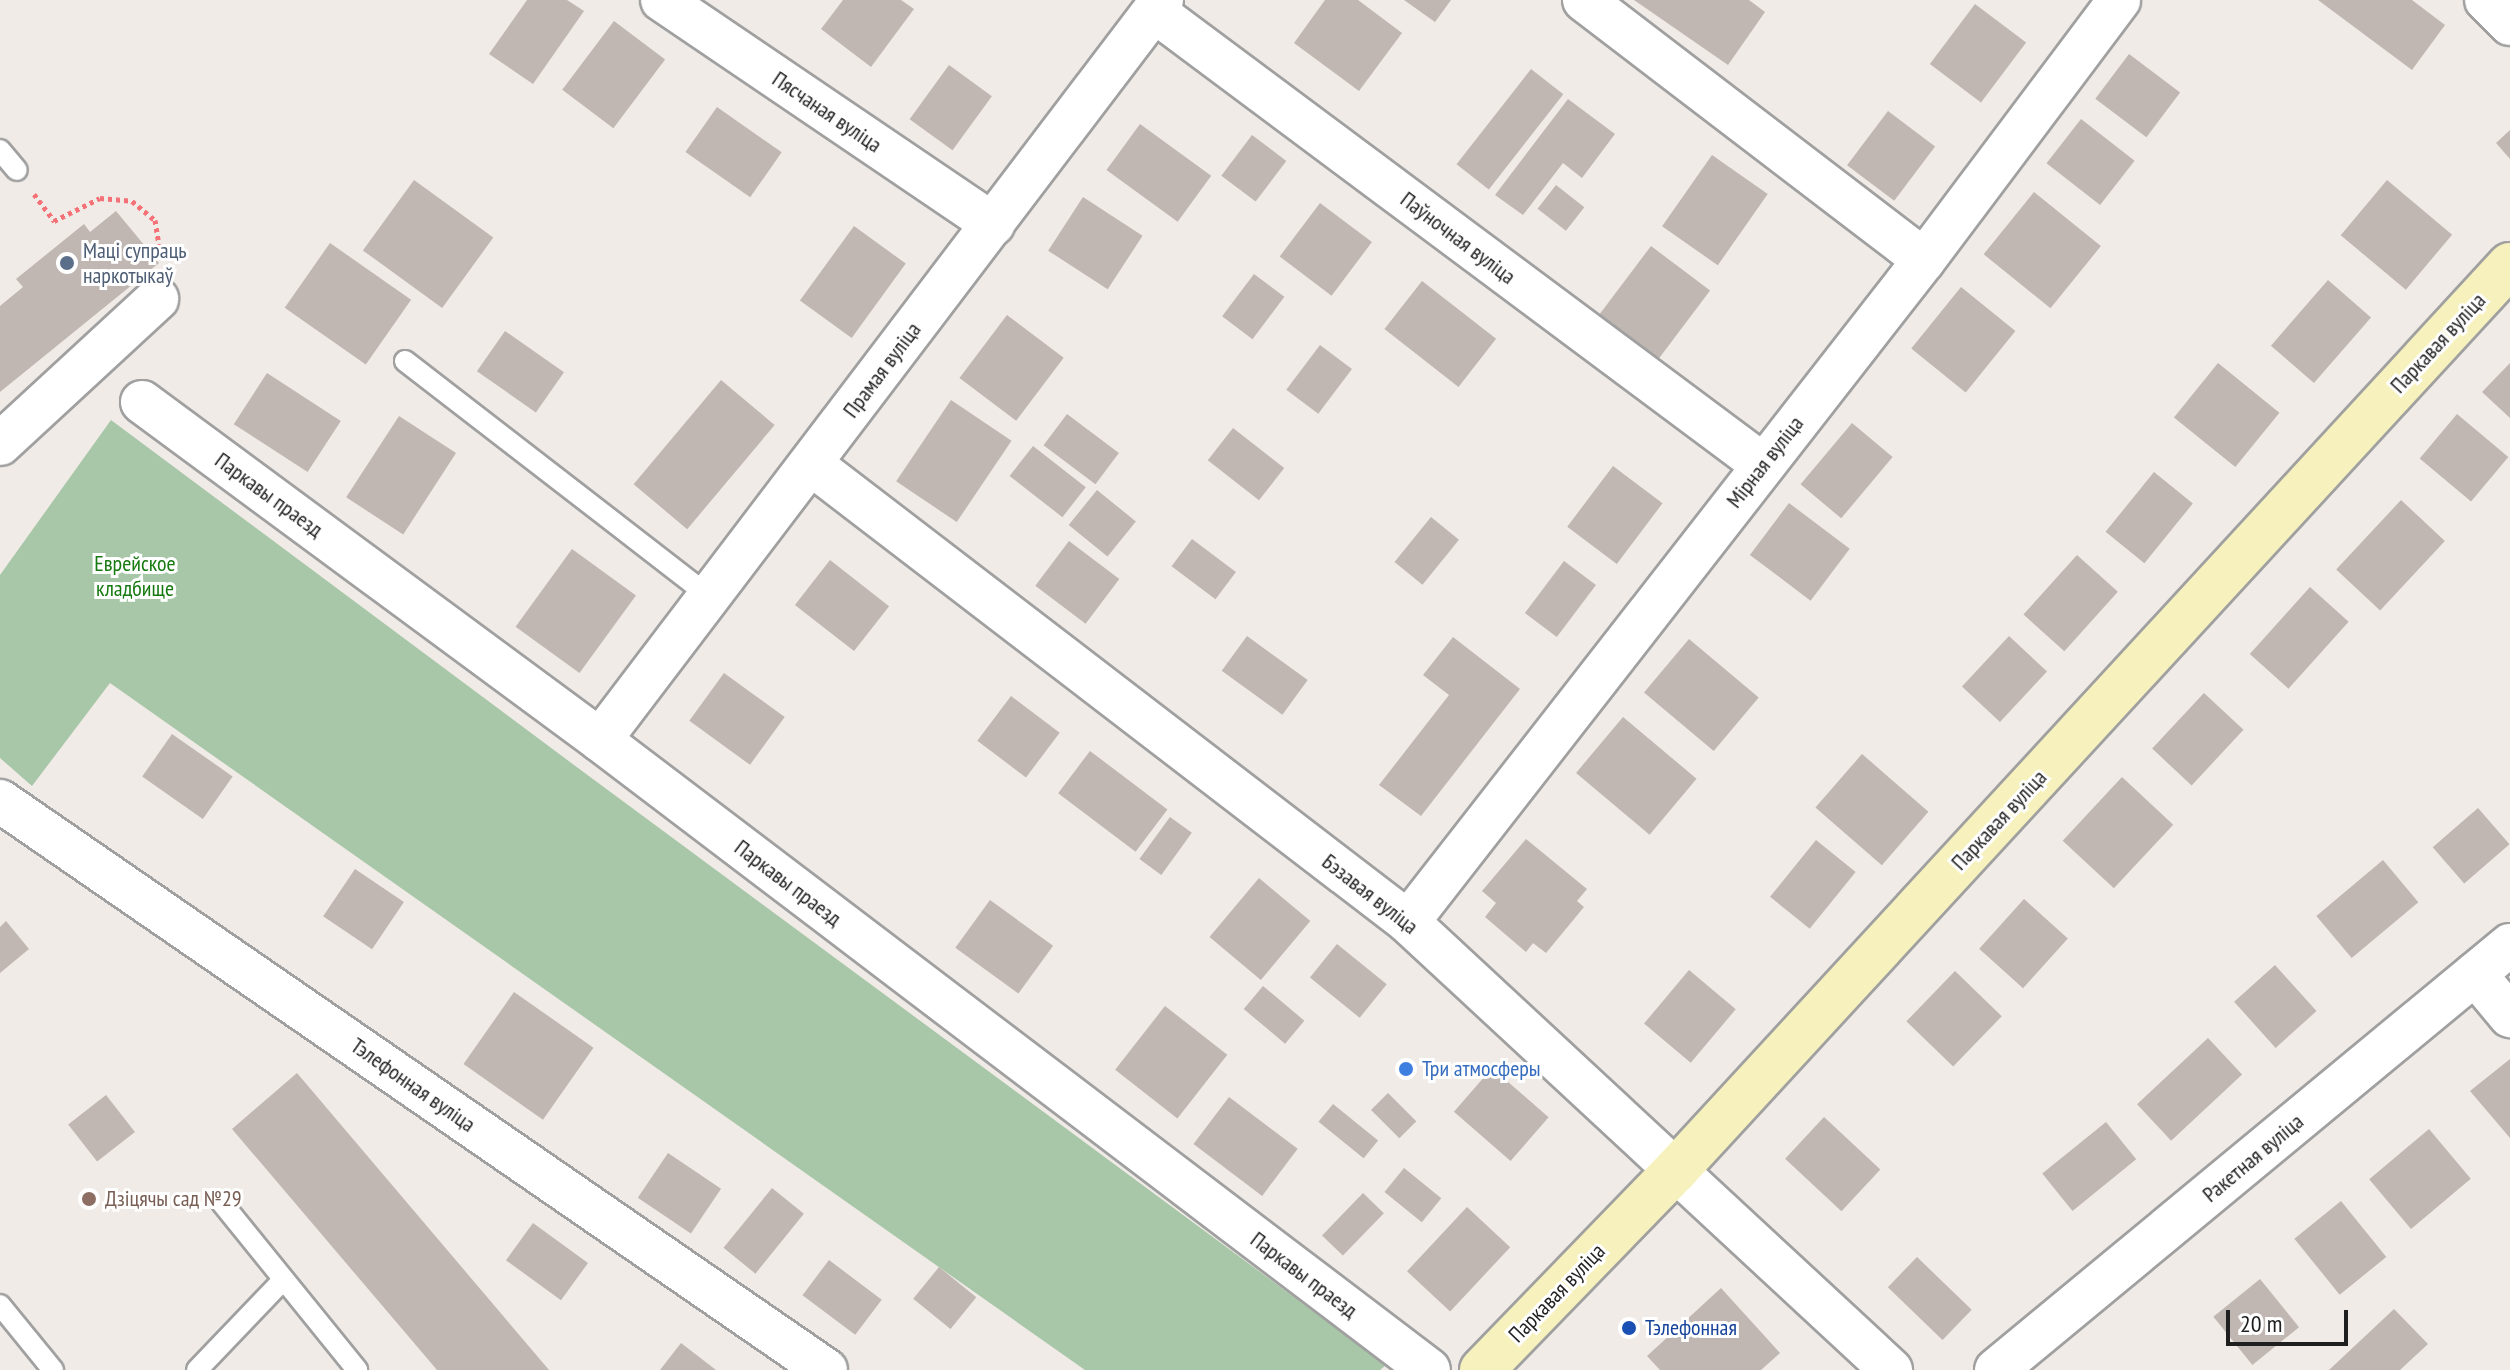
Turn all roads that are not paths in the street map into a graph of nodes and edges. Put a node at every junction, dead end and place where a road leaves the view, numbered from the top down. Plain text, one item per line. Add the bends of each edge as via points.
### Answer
1 (662, 0) edge
2 (1584, 0) edge
3 (2119, 0) edge
4 (2486, 0) edge
5 (1158, 5) edge
6 (2510, 24) edge
7 (0, 150) edge
8 (17, 170) road end
9 (993, 224) junction
10 (1924, 260) junction
11 (2510, 265) edge
12 (157, 299) road end
13 (405, 361) dead end
14 (142, 402) dead end
15 (0, 444) edge
16 (811, 464) junction
17 (1763, 465) junction
18 (710, 597) junction
19 (600, 740) junction
20 (0, 801) edge
21 (1408, 922) junction
22 (2510, 945) edge
23 (2475, 974) junction
24 (2510, 1016) edge
25 (1675, 1171) junction
26 (222, 1203) dead end
27 (282, 1281) junction
28 (0, 1305) edge
29 (53, 1370) edge
30 (197, 1370) edge
31 (357, 1370) edge
32 (826, 1370) edge
33 (1429, 1370) edge
34 (1482, 1370) edge
35 (1891, 1370) edge
36 (1996, 1370) edge

1 - 9 street, Пясчаная вуліца
2 - 10 street
3 - 10 street, Мірная вуліца
4 - 6 street
5 - 9 street, Прамая вуліца
5 - 17 street, Паўночная вуліца
7 - 8 lane
9 - 16 street, Прамая вуліца
10 - 17 street, Мірная вуліца
11 - 25 street, Паркавая вуліца
12 - 15 street
13 - 18 lane
14 - 19 street, Паркавы праезд
16 - 18 street, Прамая вуліца
16 - 21 street, Бэзавая вуліца
17 - 21 street, Мірная вуліца
18 - 19 street, Прамая вуліца
19 - 33 street, Паркавы праезд
20 - 32 street, Тэлефонная вуліца
21 - 25 street, Бэзавая вуліца
22 - 23 street, Ракетная вуліца
23 - 24 street
23 - 36 street, Ракетная вуліца
25 - 34 street, Паркавая вуліца
25 - 35 street, Бэзавая вуліца
26 - 27 lane
27 - 30 lane
27 - 31 lane
28 - 29 lane

